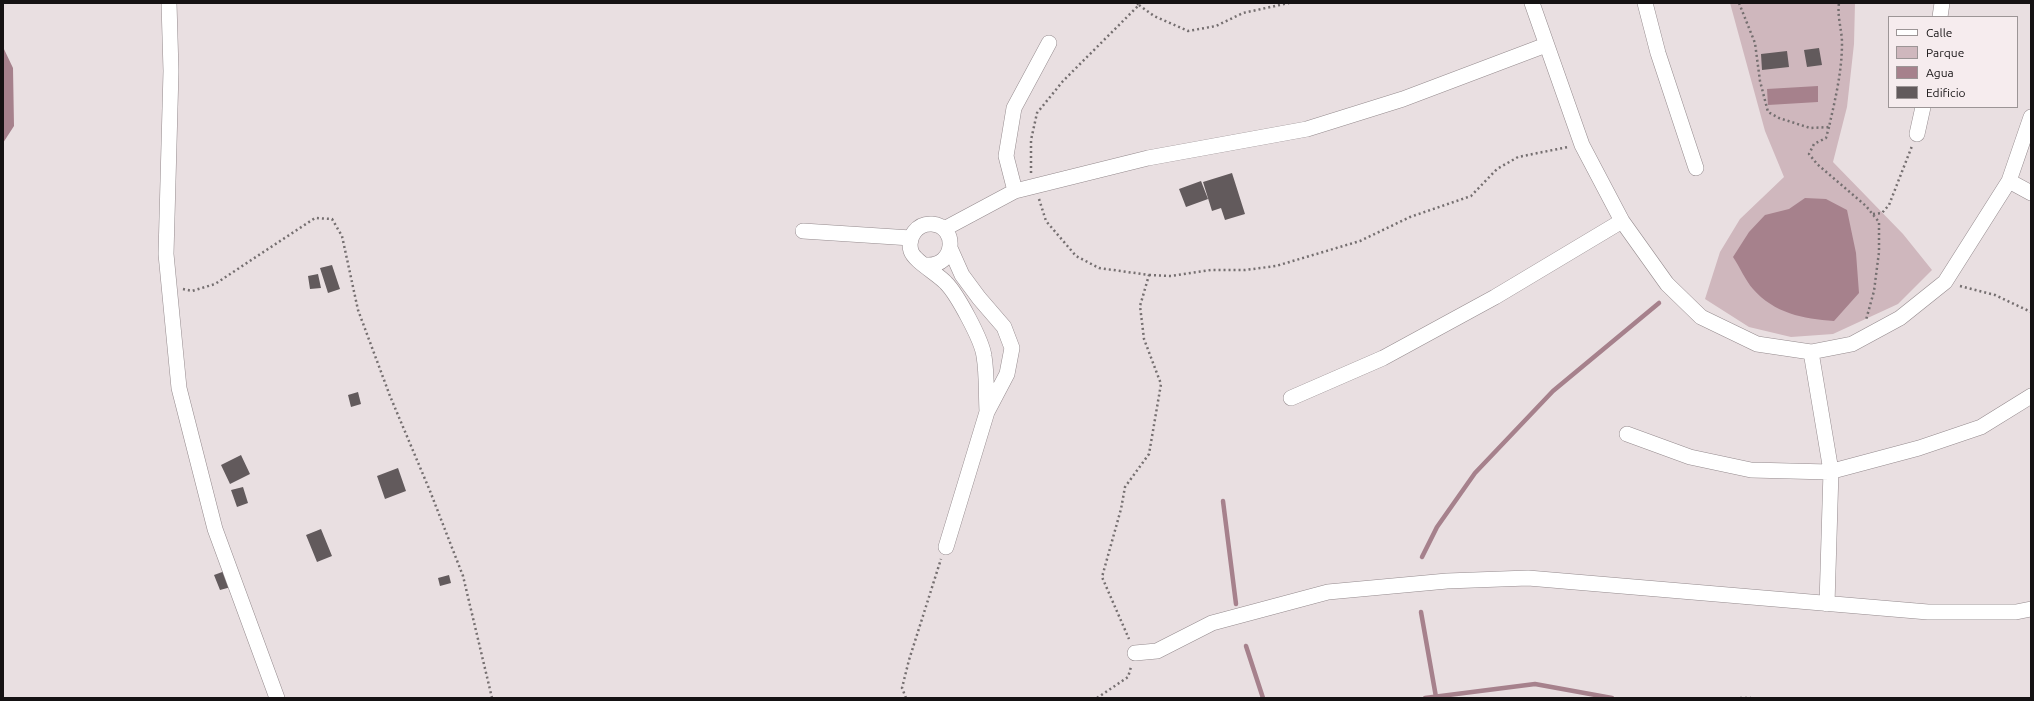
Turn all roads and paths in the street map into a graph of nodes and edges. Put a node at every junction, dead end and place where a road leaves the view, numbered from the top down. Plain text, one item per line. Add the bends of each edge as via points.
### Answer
1 (169, 3) edge
2 (1289, 3) edge
3 (1532, 3) edge
4 (1645, 3) edge
5 (1738, 3) edge
6 (1839, 3) edge
7 (1942, 3) edge
8 (1138, 4) edge
9 (1940, 16) edge
10 (1049, 43) dead end
11 (1546, 45) junction
12 (1923, 108) edge
13 (2031, 117) edge
14 (1829, 127) junction
15 (1917, 134) joint
16 (1582, 145) junction
17 (1696, 168) dead end
18 (2009, 181) junction
19 (1035, 186) junction
20 (1015, 191) junction
21 (2031, 193) edge
22 (1872, 214) junction
23 (1622, 220) junction
24 (944, 229) junction
25 (803, 231) dead end
26 (911, 238) junction
27 (950, 248) junction
28 (926, 265) junction
29 (1149, 275) junction
30 (1945, 282) junction
31 (169, 285) junction
32 (2031, 312) edge
33 (1861, 339) junction
34 (1811, 352) junction
35 (2031, 396) edge
36 (1291, 398) dead end
37 (987, 412) junction
38 (1627, 434) dead end
39 (1831, 471) junction
40 (946, 547) joint
41 (1827, 604) junction
42 (2031, 609) edge
43 (1135, 653) junction
44 (277, 698) edge
45 (492, 698) edge
46 (906, 698) edge
47 (1097, 698) edge
48 (1740, 698) edge
49 (1751, 698) edge

1 - 31 street via 171,71 166,254
2 - 8 path via 1243,13 1216,26 1188,32 1154,16
3 - 11 street
4 - 17 street via 1658,53
5 - 14 path via 1755,43 1760,81 1768,112 1810,128
6 - 14 path via 1842,42 1838,89
7 - 9 street
8 - 19 path via 1063,81 1037,113 1031,140 1031,171
10 - 20 street via 1014,108 1006,156
11 - 16 street
11 - 19 street via 1403,99 1306,129 1148,158
12 - 15 street
13 - 18 street
14 - 22 path via 1826,138 1814,144 1809,154 1816,164
15 - 22 path via 1889,205 1882,213
16 - 23 street
16 - 29 path via 1518,157 1497,168 1471,196 1410,217 1360,241 1276,266 1245,270 1211,270 1171,276
18 - 21 street
18 - 30 street
19 - 20 street
19 - 29 path via 1046,221 1076,256 1099,268
20 - 24 street
22 - 33 path via 1879,222 1879,252 1874,291
23 - 34 street via 1667,284 1700,317 1757,344
23 - 36 street via 1495,297 1383,358
24 - 26 street via 925,224 919,227
24 - 27 street via 948,235
25 - 26 street
26 - 28 street via 911,252 919,262
27 - 28 street via 939,263
27 - 37 street via 962,274 1004,327 1012,348 1007,374
28 - 37 street via 948,284 966,313 984,354
29 - 43 path via 1140,306 1143,332 1162,384 1149,454 1125,487 1102,577
30 - 32 path via 1995,295
30 - 33 street via 1900,318
31 - 44 street via 179,388 206,498 250,629
31 - 45 path via 192,291 215,284 315,218 332,218 342,236 358,310 463,576
33 - 34 street via 1852,344
34 - 39 street
35 - 39 street via 1981,427 1919,448
37 - 40 street
38 - 39 street via 1690,457 1751,470
39 - 41 street
40 - 46 path via 909,660 902,688
41 - 42 street via 1928,612 2016,612
41 - 43 street via 1528,578 1447,581 1328,592 1212,623 1157,651
43 - 47 path via 1128,677
48 - 49 path

